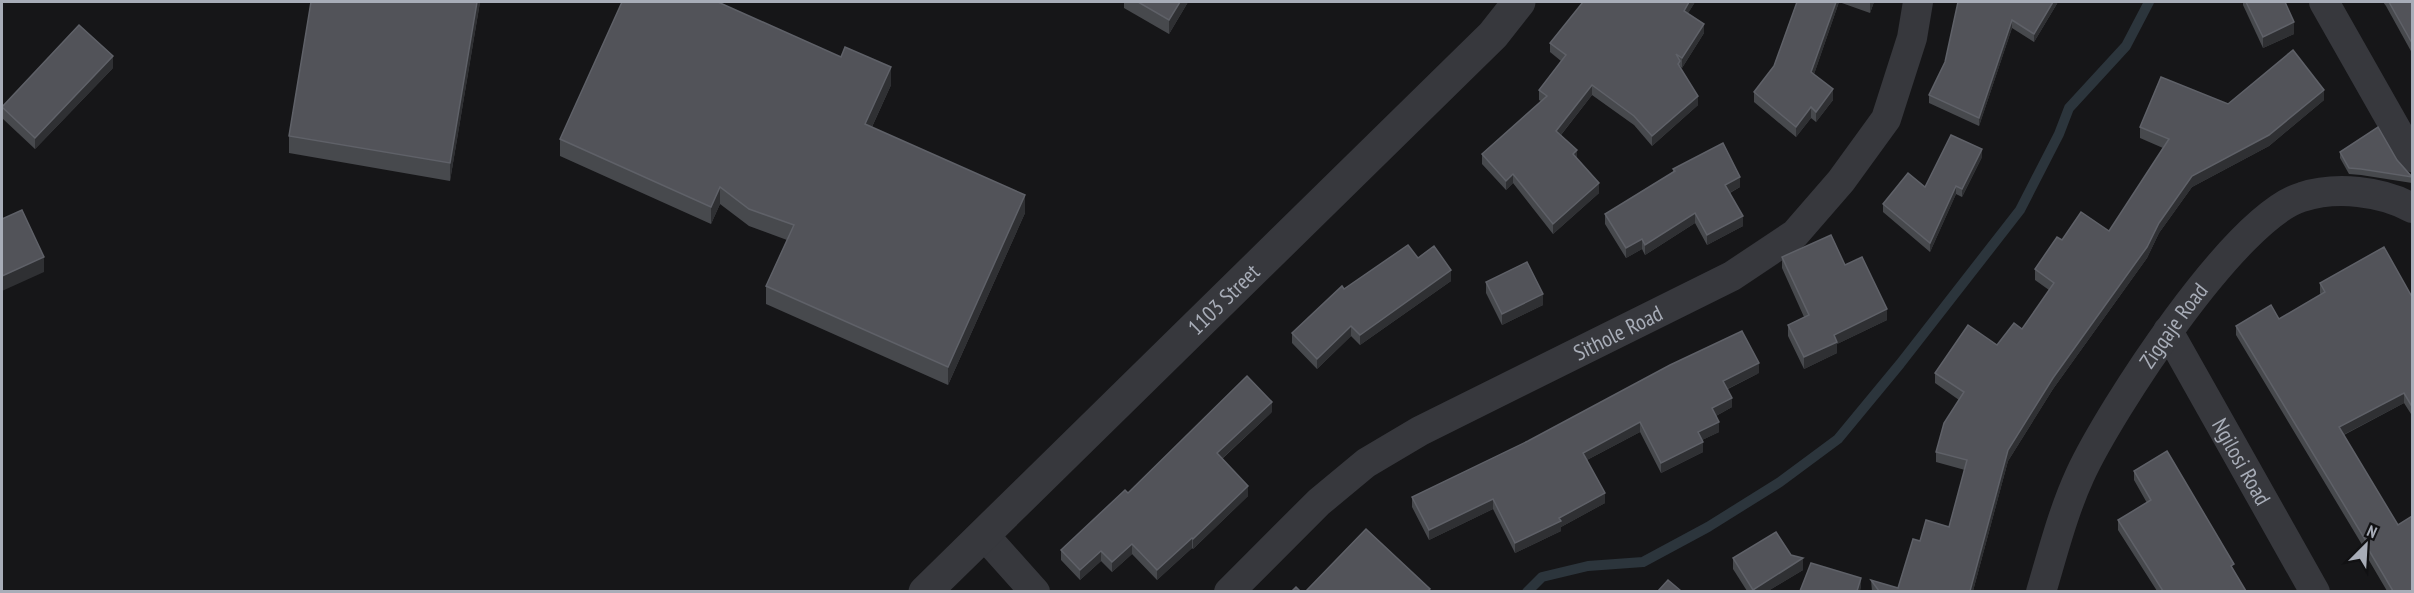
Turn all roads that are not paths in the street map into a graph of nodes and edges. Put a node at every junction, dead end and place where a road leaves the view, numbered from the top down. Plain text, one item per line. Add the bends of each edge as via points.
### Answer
1 (1519, 2) edge
2 (1918, 2) edge
3 (2324, 2) edge
4 (2412, 158) edge
5 (2412, 208) edge
6 (2168, 332) junction
7 (984, 535) junction
8 (925, 591) edge
9 (1035, 591) edge
10 (1229, 591) edge
11 (2041, 591) edge
12 (2315, 591) edge

1 - 7 street, 1103 Street via 1493,35
2 - 10 street, Sithole Road via 1912,38 1886,118 1841,181 1795,234 1732,276 1420,431 1366,464 1319,502
3 - 4 street
5 - 6 street, Zigqaje Road via 2396,198 2352,191 2301,197 2255,226
6 - 11 street, Zigqaje Road via 2080,475
6 - 12 street, Ngilosi Road
7 - 8 street, 1103 Street
7 - 9 street

